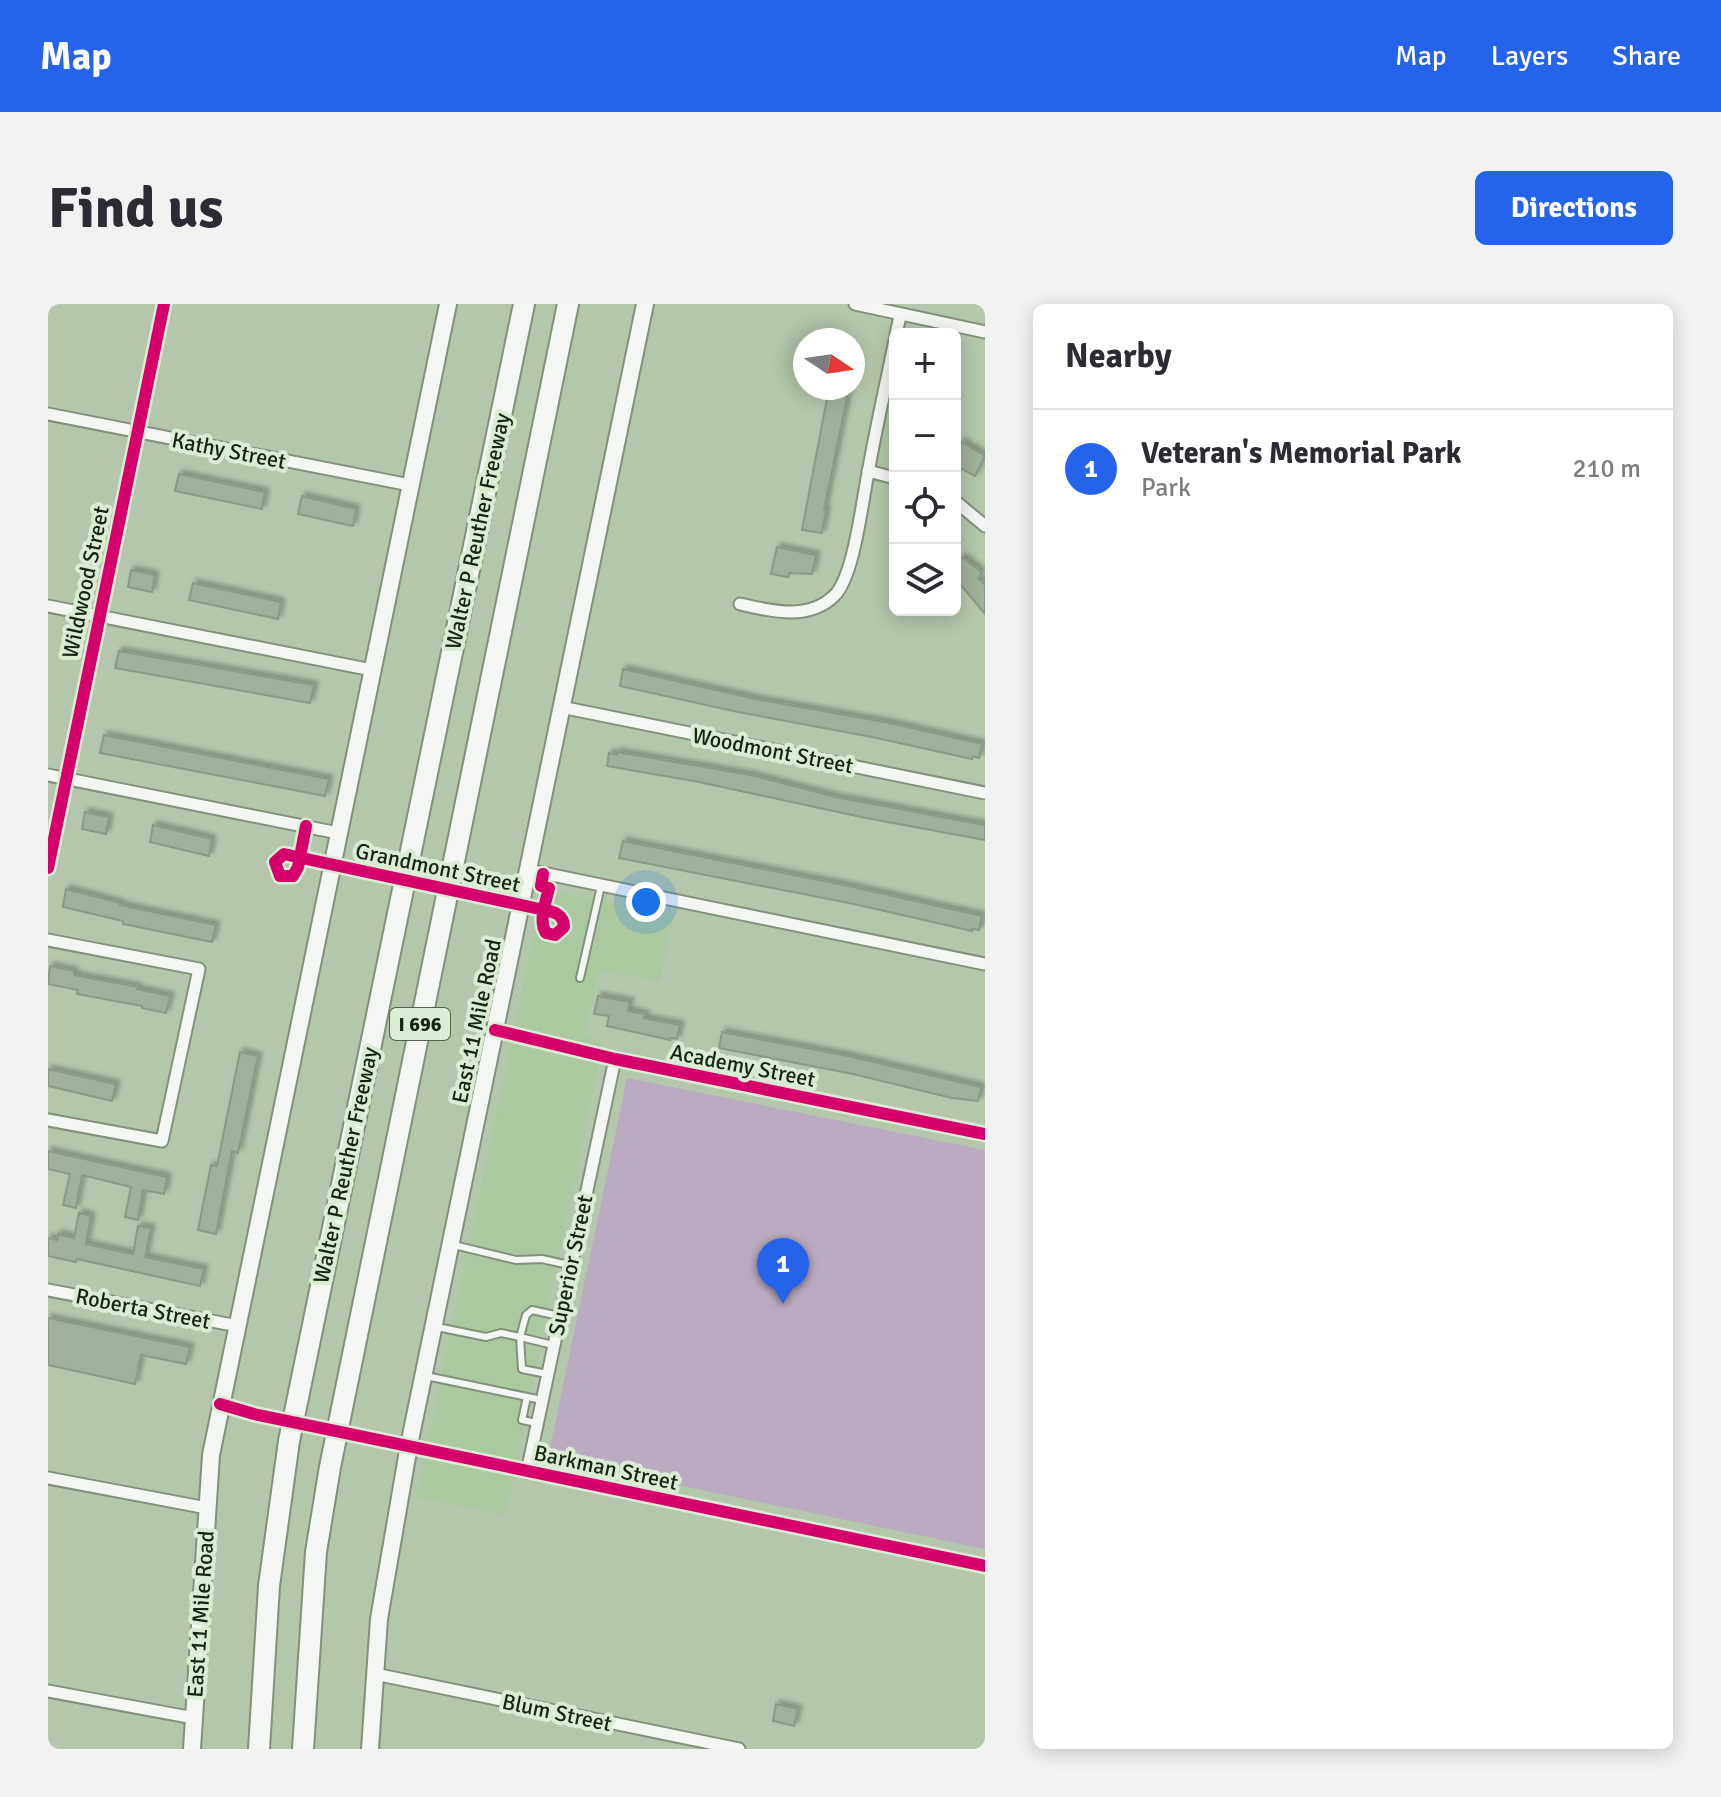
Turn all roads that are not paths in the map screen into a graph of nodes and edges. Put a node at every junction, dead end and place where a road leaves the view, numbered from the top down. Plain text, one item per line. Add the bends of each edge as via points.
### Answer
1 (164, 304) edge
2 (448, 304) edge
3 (524, 304) edge
4 (568, 304) edge
5 (645, 304) edge
6 (855, 304) edge
7 (900, 316) junction
8 (897, 328) edge
9 (985, 332) edge
10 (889, 369) edge
11 (48, 414) edge
12 (137, 432) junction
13 (868, 471) junction
14 (889, 476) edge
15 (410, 485) junction
16 (961, 506) edge
17 (985, 526) edge
18 (740, 604) dead end
19 (48, 606) edge
20 (98, 616) junction
21 (372, 670) junction
22 (561, 707) junction
23 (48, 775) edge
24 (66, 779) junction
25 (985, 793) edge
26 (338, 833) junction
27 (48, 868) edge
28 (528, 870) junction
29 (601, 886) junction
30 (48, 940) edge
31 (985, 964) edge
32 (580, 978) dead end
33 (495, 1030) junction
34 (615, 1059) junction
35 (48, 1120) edge
36 (985, 1134) edge
37 (450, 1244) junction
38 (569, 1265) junction
39 (48, 1290) edge
40 (559, 1316) junction
41 (238, 1326) junction
42 (433, 1326) junction
43 (520, 1337) junction
44 (553, 1345) junction
45 (547, 1374) junction
46 (423, 1375) junction
47 (527, 1397) junction
48 (542, 1400) junction
49 (220, 1404) junction
50 (537, 1423) junction
51 (409, 1445) junction
52 (527, 1472) junction
53 (48, 1478) edge
54 (207, 1508) junction
55 (985, 1566) edge
56 (375, 1674) junction
57 (48, 1691) edge
58 (194, 1718) junction
59 (192, 1749) edge
60 (259, 1749) edge
61 (303, 1749) edge
62 (370, 1749) edge
63 (739, 1749) edge

1 - 12 street, Wildwood Street
2 - 15 main road, East 11 Mile Road
3 - 60 highway, Walter P Reuther Freeway / I 696 via 289,1441 269,1586
4 - 61 highway, Walter P Reuther Freeway / I 696 via 330,1467 316,1552
5 - 22 main road, East 11 Mile Road
6 - 7 street
7 - 8 street
7 - 9 street
10 - 13 street
11 - 12 street, Kathy Street
12 - 15 street, Kathy Street
12 - 20 street, Wildwood Street
13 - 14 street
13 - 18 street via 846,573 833,597 806,611 787,613
15 - 21 main road, East 11 Mile Road
16 - 17 street
19 - 20 street
20 - 21 street
20 - 24 street, Wildwood Street
21 - 26 main road, East 11 Mile Road
22 - 25 street, Woodmont Street
22 - 28 main road, East 11 Mile Road
23 - 24 street, Grandmont Street
24 - 26 street, Grandmont Street
24 - 27 street, Wildwood Street
26 - 41 main road, East 11 Mile Road
28 - 29 street, Grandmont Street
28 - 33 main road, East 11 Mile Road
29 - 31 street, Grandmont Street
29 - 32 lane
30 - 35 street via 199,969 162,1141
33 - 34 street, Academy Street
33 - 37 main road, East 11 Mile Road
34 - 36 street, Academy Street
34 - 38 street, Superior Street
37 - 38 lane via 516,1260
37 - 42 main road, East 11 Mile Road
38 - 40 street, Superior Street
39 - 41 street, Roberta Street
40 - 43 lane via 532,1310
40 - 44 street, Superior Street
41 - 49 main road, East 11 Mile Road
42 - 43 lane via 486,1337
42 - 46 main road, East 11 Mile Road
43 - 44 lane
43 - 45 lane via 522,1369
44 - 45 street, Superior Street
45 - 48 street, Superior Street
46 - 47 lane
46 - 51 main road, East 11 Mile Road
47 - 48 lane
47 - 50 lane via 522,1420
48 - 50 street, Superior Street
49 - 51 street, Barkman Street, bridge
49 - 54 main road, East 11 Mile Road
50 - 52 street, Superior Street
51 - 52 street, Barkman Street
51 - 56 main road, East 11 Mile Road via 383,1589
52 - 55 street, Barkman Street
53 - 54 street
54 - 58 main road, East 11 Mile Road
56 - 62 main road, East 11 Mile Road
56 - 63 street, Blum Street
57 - 58 street
58 - 59 main road, East 11 Mile Road

